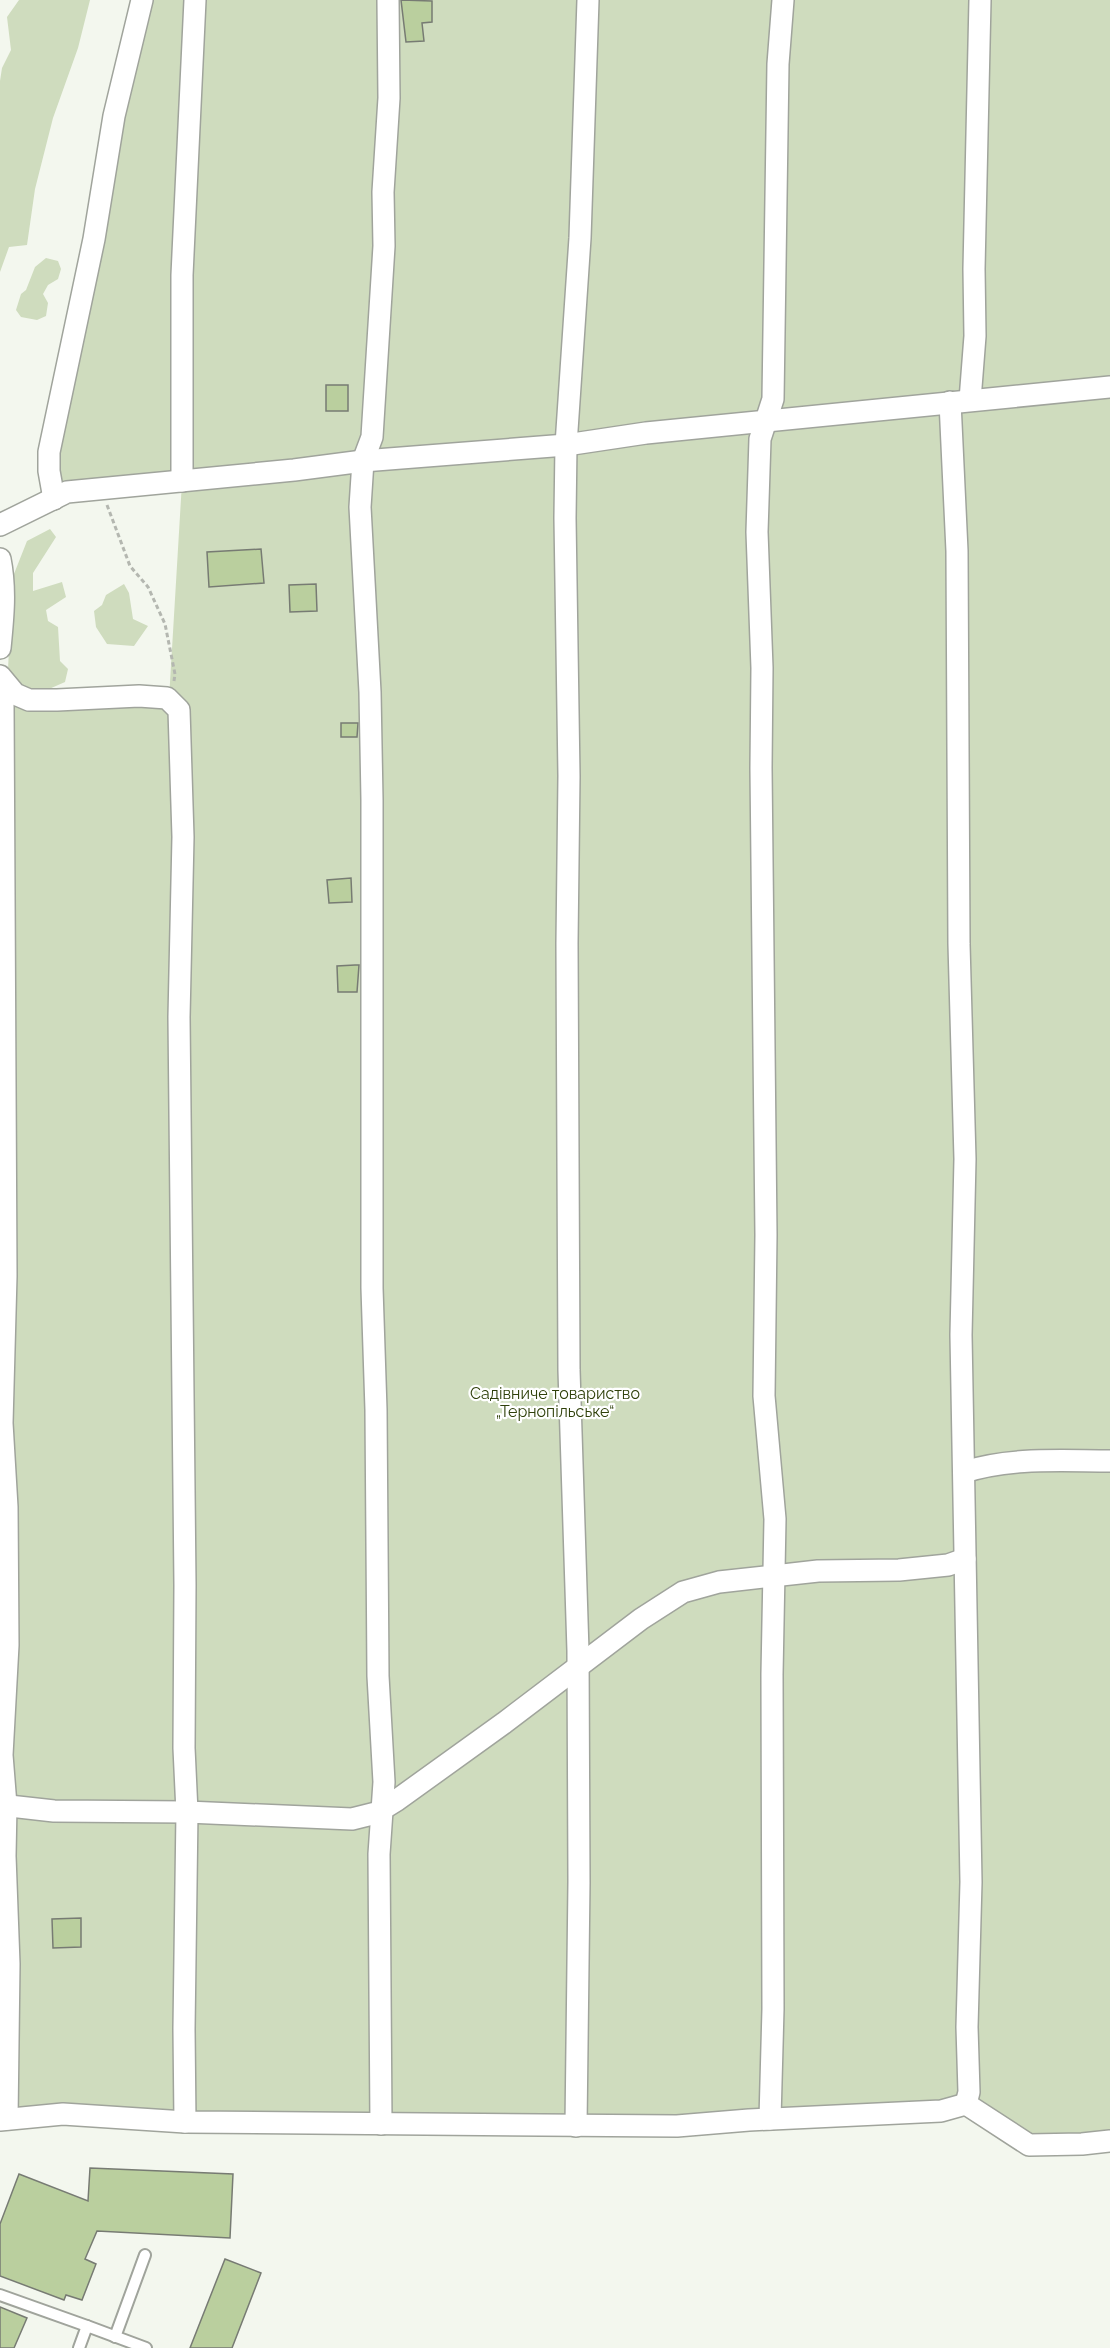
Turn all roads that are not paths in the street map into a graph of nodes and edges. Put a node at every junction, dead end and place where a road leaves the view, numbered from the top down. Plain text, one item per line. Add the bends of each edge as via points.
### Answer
1 (142, 0) edge
2 (195, 0) edge
3 (388, 0) edge
4 (588, 0) edge
5 (783, 0) edge
6 (980, 0) edge
7 (1110, 387) edge
8 (960, 401) junction
9 (767, 422) junction
10 (566, 445) junction
11 (363, 461) junction
12 (182, 481) junction
13 (54, 499) junction
14 (0, 525) edge
15 (0, 559) edge
16 (0, 648) edge
17 (0, 676) edge
18 (0, 687) edge
19 (1110, 1461) edge
20 (964, 1472) junction
21 (964, 1558) junction
22 (773, 1576) junction
23 (577, 1668) junction
24 (3, 1805) edge
25 (381, 1810) junction
26 (187, 1812) junction
27 (966, 2104) junction
28 (4, 2119) edge
29 (770, 2119) junction
30 (185, 2122) junction
31 (381, 2124) junction
32 (576, 2126) junction
33 (1110, 2141) edge
34 (145, 2255) dead end
35 (0, 2295) edge
36 (87, 2326) junction
37 (116, 2337) junction
38 (79, 2348) edge
39 (146, 2348) edge

1 - 13 street via 114,116 94,239 49,452
2 - 12 street via 182,275
3 - 11 street via 384,246 372,437
4 - 10 street via 580,238
5 - 9 street via 778,64 773,399
6 - 8 street via 975,336
7 - 8 street
8 - 9 street
8 - 20 street via 957,551 959,944 965,1159
9 - 10 street
9 - 22 street via 760,439 757,532 762,668 764,1396 775,1519
10 - 11 street
10 - 23 street via 567,1190
11 - 12 street
11 - 25 street via 360,507 372,800 372,1288 378,1676 384,1782
12 - 13 street via 67,492
13 - 14 street
15 - 16 street via 4,578
17 - 26 street via 15,694 29,700 139,696 167,698 179,710 183,837 178,1017
18 - 24 street via 6,1276 2,1423 8,1633
19 - 20 street via 1042,1460 989,1464
20 - 21 street
21 - 22 street via 948,1565 899,1570
21 - 27 street via 971,1882
22 - 23 street via 719,1582 683,1592
22 - 29 street
23 - 25 street
23 - 32 street
24 - 26 street via 54,1811
24 - 28 street via 9,1964
25 - 26 street via 352,1819
25 - 31 street
26 - 30 street
27 - 29 street via 941,2111
27 - 33 street via 1029,2145
28 - 30 street via 63,2114
29 - 32 street via 677,2126
30 - 31 street
31 - 32 street
34 - 37 lane
35 - 36 lane
36 - 37 lane
36 - 38 lane
37 - 39 lane

